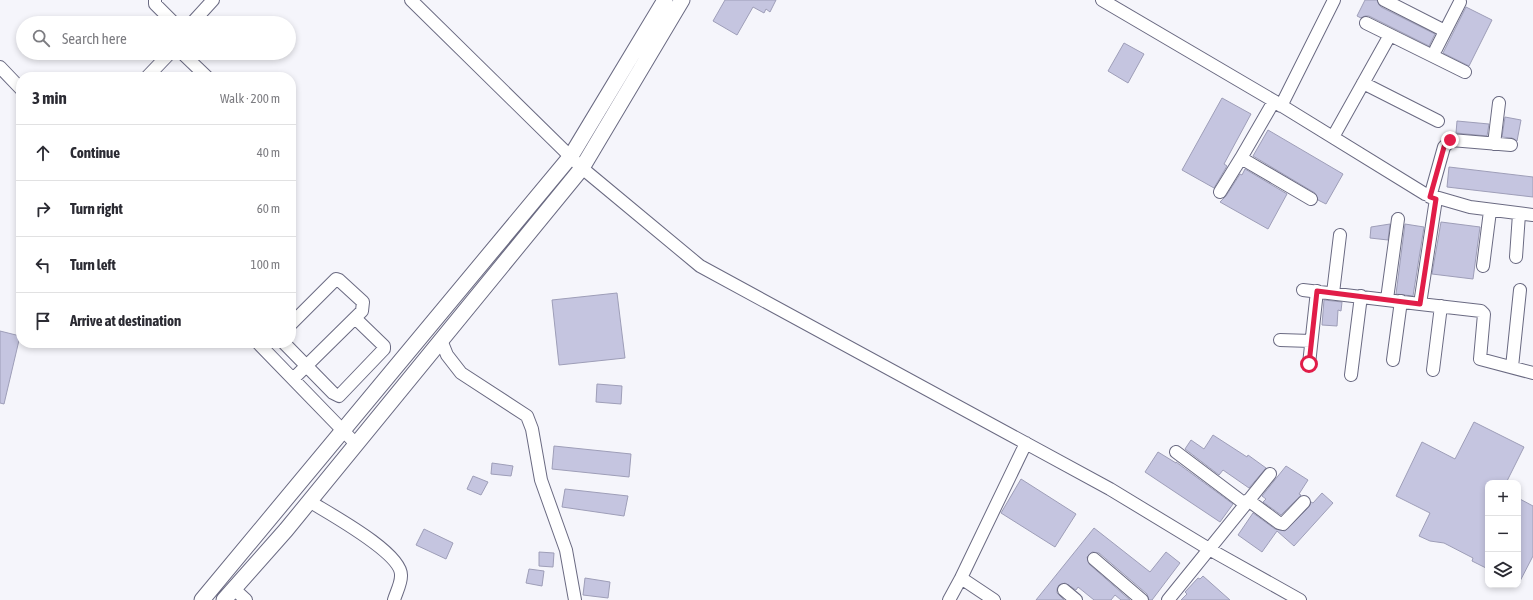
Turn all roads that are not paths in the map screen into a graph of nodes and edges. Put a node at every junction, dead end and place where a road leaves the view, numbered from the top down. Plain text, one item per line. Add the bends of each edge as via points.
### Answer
1 (155, 0) edge
2 (213, 0) edge
3 (411, 0) edge
4 (664, 0) edge
5 (682, 0) edge
6 (1102, 0) edge
7 (1334, 0) edge
8 (1384, 0) edge
9 (1460, 2) dead end
10 (167, 16) edge
11 (198, 16) edge
12 (1366, 23) dead end
13 (1445, 31) junction
14 (1390, 35) junction
15 (1436, 49) dead end
16 (163, 60) edge
17 (189, 60) edge
18 (0, 67) edge
19 (152, 72) edge
20 (202, 72) edge
21 (1465, 72) dead end
22 (1363, 83) junction
23 (16, 84) edge
24 (1278, 103) junction
25 (1499, 104) dead end
26 (1438, 121) dead end
27 (1334, 137) junction
28 (1494, 144) junction
29 (1511, 145) dead end
30 (571, 156) junction
31 (1241, 158) junction
32 (582, 168) junction
33 (1220, 192) dead end
34 (1433, 198) junction
35 (1311, 199) dead end
36 (1490, 210) junction
37 (1519, 214) junction
38 (1533, 215) edge
39 (1398, 219) dead end
40 (1340, 234) dead end
41 (1516, 257) dead end
42 (1482, 266) dead end
43 (1303, 290) dead end
44 (1520, 290) dead end
45 (1317, 291) junction
46 (1333, 293) junction
47 (1361, 296) junction
48 (1387, 299) junction
49 (1401, 301) junction
50 (1420, 304) junction
51 (1441, 306) junction
52 (355, 318) junction
53 (296, 319) edge
54 (441, 340) junction
55 (1280, 340) dead end
56 (1312, 341) junction
57 (263, 348) edge
58 (289, 348) edge
59 (1393, 360) dead end
60 (1309, 364) dead end
61 (306, 366) junction
62 (1512, 367) junction
63 (1433, 370) dead end
64 (1533, 373) edge
65 (1352, 375) dead end
66 (293, 379) junction
67 (343, 431) junction
68 (1026, 443) junction
69 (356, 444) junction
70 (1176, 452) dead end
71 (1270, 474) dead end
72 (309, 501) junction
73 (1247, 502) junction
74 (1304, 502) dead end
75 (1209, 549) junction
76 (1094, 559) dead end
77 (961, 578) junction
78 (1064, 590) dead end
79 (229, 594) edge
80 (202, 600) edge
81 (246, 600) edge
82 (394, 600) edge
83 (576, 600) edge
84 (949, 600) edge
85 (994, 600) edge
86 (1076, 600) edge
87 (1142, 600) edge
88 (1169, 600) edge
89 (1300, 600) edge

1 - 10 street via 155,4
2 - 11 street
3 - 30 street
4 - 30 street
5 - 32 street
6 - 24 street
7 - 24 street
8 - 13 street
9 - 13 street
12 - 14 street
13 - 15 street
14 - 21 street
14 - 22 street
16 - 19 street
17 - 20 street
18 - 23 street
22 - 26 street
22 - 27 street
24 - 27 street
24 - 31 street
25 - 28 street
27 - 34 street
28 - 29 street
28 - 34 street via 1450,140 1444,147
30 - 32 street
30 - 67 street
31 - 33 street
31 - 35 street
32 - 54 street
32 - 68 street via 700,266
34 - 36 street
34 - 50 street
36 - 37 street
36 - 42 street
37 - 38 street
37 - 41 street
39 - 48 street
40 - 46 street
43 - 45 street
44 - 62 street
45 - 46 street
45 - 56 street
46 - 47 street
47 - 48 street
47 - 65 street
48 - 49 street
49 - 50 street
49 - 59 street
50 - 51 street
51 - 62 street via 1481,311 1484,314 1480,359
51 - 63 street
52 - 53 street via 362,311 363,302 336,280
52 - 61 street
52 - 61 street via 384,346 384,349 341,395 336,396
54 - 69 street
54 - 83 street via 447,355 461,372 527,416 532,429 541,480 566,550
55 - 56 street
56 - 60 street
57 - 66 street
58 - 61 street
61 - 66 street
62 - 64 street
66 - 67 street
67 - 69 street
67 - 80 street
68 - 75 street via 1110,489
68 - 77 street
69 - 72 street
70 - 73 street
71 - 73 street
72 - 79 street
72 - 82 street via 372,540 398,564 402,575
73 - 74 street via 1283,524
73 - 75 street
75 - 88 street
75 - 89 street
76 - 87 street
77 - 84 street
77 - 85 street
78 - 86 street
79 - 81 street

